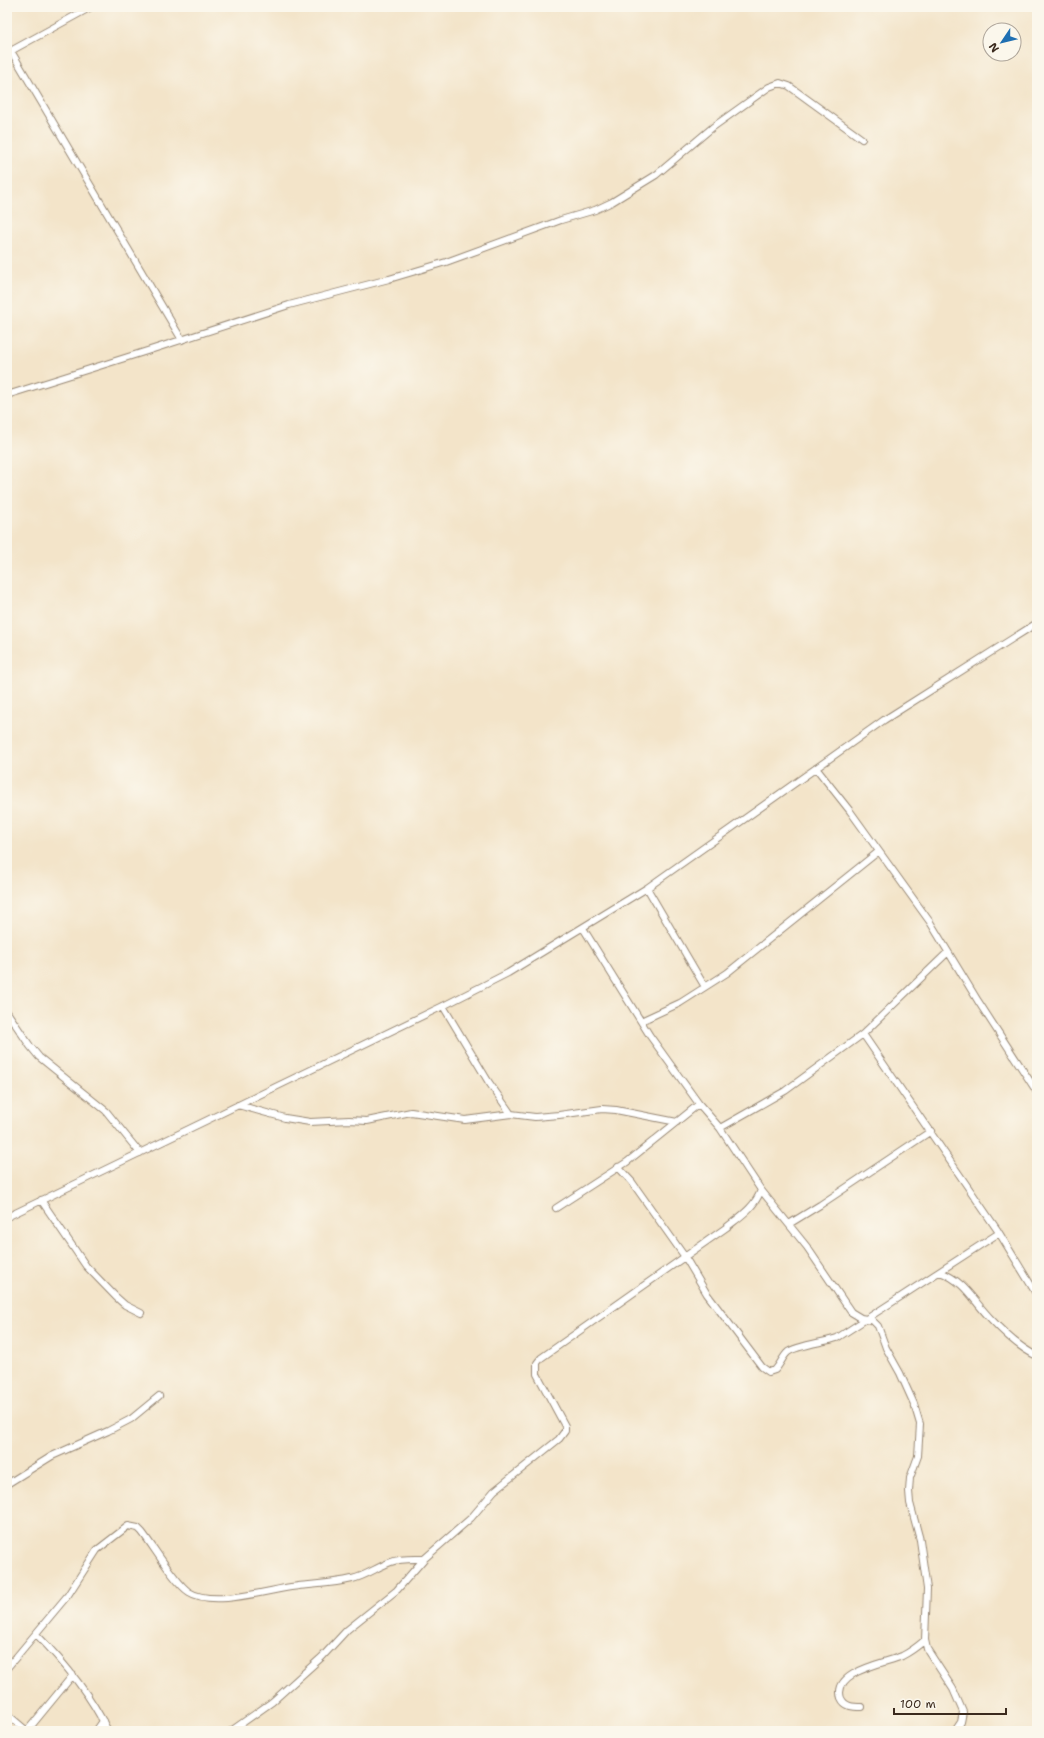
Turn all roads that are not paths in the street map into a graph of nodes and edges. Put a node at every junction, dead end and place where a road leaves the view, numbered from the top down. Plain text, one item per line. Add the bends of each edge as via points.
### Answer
1 (91, 7) edge
2 (9, 52) edge
3 (862, 139) dead end
4 (182, 340) junction
5 (7, 394) edge
6 (1037, 623) edge
7 (816, 768) junction
8 (878, 852) junction
9 (647, 888) junction
10 (583, 928) junction
11 (948, 952) junction
12 (705, 987) junction
13 (443, 1006) junction
14 (7, 1012) edge
15 (640, 1021) junction
16 (863, 1034) junction
17 (1037, 1092) edge
18 (699, 1104) junction
19 (238, 1105) junction
20 (511, 1114) junction
21 (677, 1122) junction
22 (720, 1128) junction
23 (931, 1131) junction
24 (140, 1153) junction
25 (618, 1167) junction
26 (761, 1190) junction
27 (41, 1200) junction
28 (556, 1208) dead end
29 (7, 1217) edge
30 (789, 1224) junction
31 (999, 1233) junction
32 (685, 1257) junction
33 (940, 1272) junction
34 (1037, 1295) edge
35 (141, 1313) dead end
36 (866, 1319) junction
37 (1037, 1356) edge
38 (159, 1396) dead end
39 (7, 1484) edge
40 (424, 1559) junction
41 (36, 1634) junction
42 (925, 1640) junction
43 (7, 1668) edge
44 (73, 1675) junction
45 (862, 1707) dead end
46 (7, 1714) edge
47 (103, 1721) junction
48 (27, 1731) edge
49 (96, 1731) edge
50 (108, 1731) edge
51 (231, 1731) edge
52 (955, 1731) edge

1 - 2 street
2 - 4 street
3 - 4 street via 789,86 780,83 769,87 713,127 656,175 595,210 446,262 289,305
4 - 5 street
6 - 7 street via 884,720
7 - 8 street
7 - 9 street
8 - 11 street via 930,922
8 - 12 street via 727,973
9 - 10 street
9 - 12 street
10 - 13 street via 508,973
10 - 15 street
11 - 16 street
11 - 17 street
12 - 15 street via 680,1003
13 - 19 street
13 - 20 street
14 - 24 street via 39,1057 106,1111
15 - 18 street
16 - 22 street via 785,1091
16 - 23 street
18 - 21 street
18 - 22 street
19 - 20 street via 310,1122 367,1121 411,1112 465,1120
19 - 24 street
20 - 21 street via 535,1117 602,1109
21 - 25 street
22 - 26 street
23 - 30 street
23 - 31 street
24 - 27 street
25 - 28 street
25 - 32 street via 632,1182
26 - 30 street
26 - 32 street via 758,1200 750,1208
27 - 29 street
27 - 35 street via 86,1266 116,1298
30 - 36 street via 851,1312
31 - 33 street
31 - 34 street
32 - 36 street via 707,1294 762,1367 769,1372 775,1370 787,1353 794,1348 837,1338
32 - 40 street via 541,1358 537,1363 537,1374 563,1420 563,1434 494,1491 471,1518
33 - 36 street
33 - 37 street via 962,1285 996,1324
36 - 42 street via 876,1323 880,1329 886,1348 914,1404 920,1424 918,1456 910,1478 909,1491 927,1589
38 - 39 street via 130,1419 52,1456
40 - 41 street via 390,1562 352,1579 234,1597 210,1598 189,1592 180,1584 142,1532 138,1528 128,1526 97,1550 68,1595
40 - 51 street via 397,1590 347,1630 322,1657 272,1702
41 - 43 street
41 - 44 street
42 - 45 street via 906,1654 876,1664 844,1680 841,1689 843,1701 850,1706
42 - 52 street via 927,1649 953,1689 963,1712 961,1722
44 - 47 street
44 - 48 street
46 - 48 street
47 - 49 street
47 - 50 street

